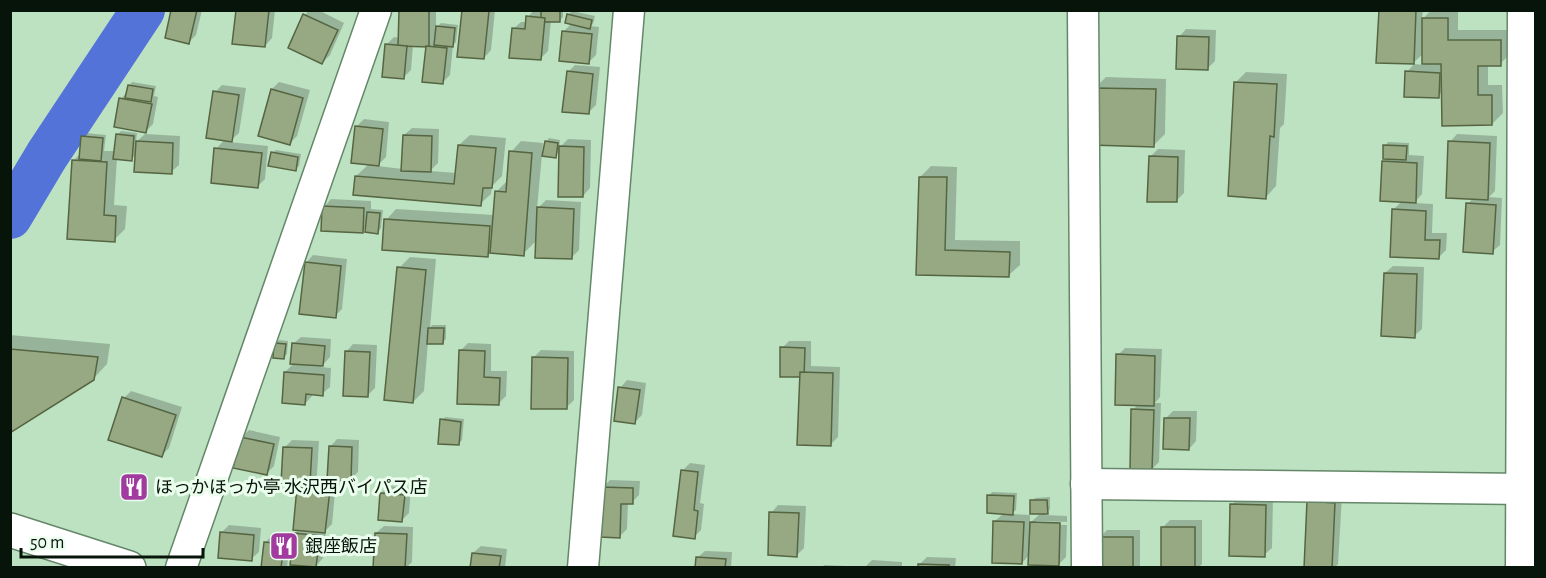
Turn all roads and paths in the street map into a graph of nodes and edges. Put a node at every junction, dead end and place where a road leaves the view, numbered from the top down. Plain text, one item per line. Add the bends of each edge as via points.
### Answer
1 (376, 10) edge
2 (629, 10) edge
3 (1083, 10) edge
4 (1523, 10) edge
5 (1086, 483) junction
6 (1528, 489) edge
7 (10, 530) edge
8 (129, 567) edge
9 (181, 567) edge
10 (583, 567) edge
11 (1088, 567) edge
12 (1521, 567) edge

1 - 9 street
2 - 10 street
3 - 5 street
4 - 6 street
5 - 6 street
5 - 11 street
6 - 12 street
7 - 8 main road

